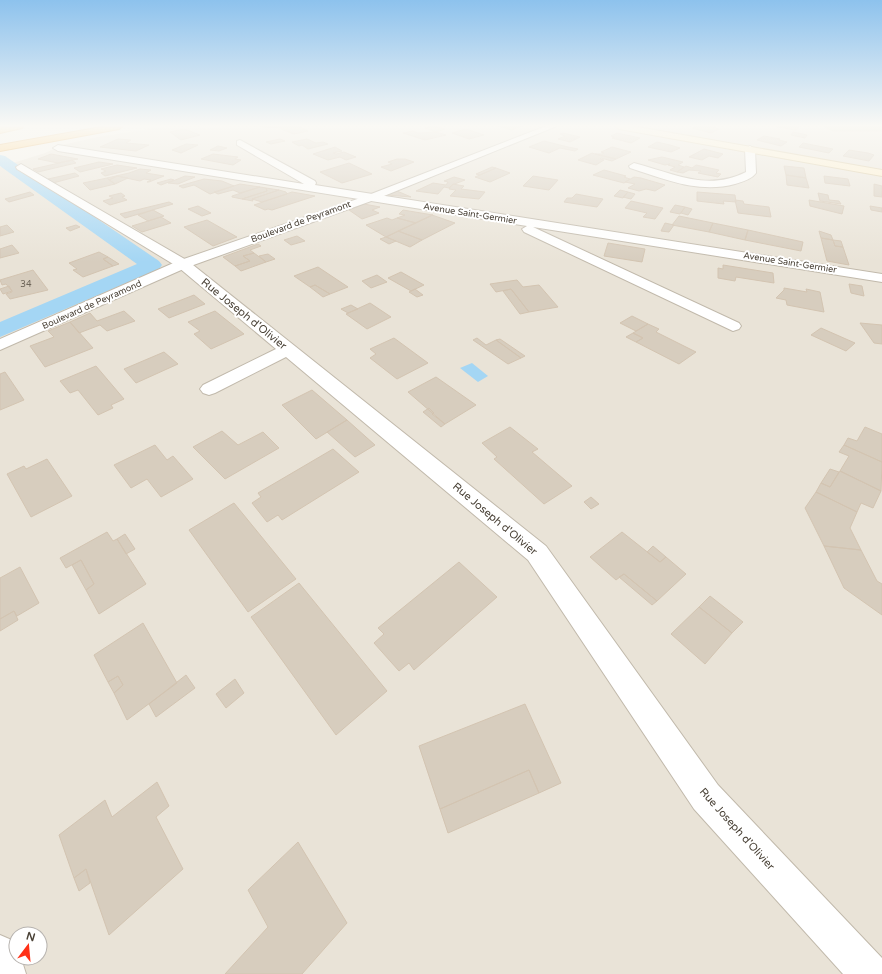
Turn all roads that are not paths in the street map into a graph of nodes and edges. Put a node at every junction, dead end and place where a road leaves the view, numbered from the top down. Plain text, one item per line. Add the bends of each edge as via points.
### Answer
1 (28, 171) edge
2 (205, 171) edge
3 (290, 171) edge
4 (437, 171) edge
5 (653, 171) edge
6 (751, 171) edge
7 (322, 190) junction
8 (370, 198) junction
9 (528, 223) junction
10 (183, 264) junction
11 (882, 278) edge
12 (733, 326) dead end
13 (0, 345) edge
14 (288, 350) junction
15 (209, 389) dead end
16 (0, 955) edge
17 (6, 974) edge
18 (870, 974) edge

1 - 10 street, Rue Joseph d'Olivier
2 - 7 street, Avenue Saint-Germier
3 - 7 street
4 - 8 street, Boulevard de Peyramont
5 - 6 street via 690,182 718,186 740,181
7 - 8 street, Avenue Saint-Germier
8 - 9 street, Avenue Saint-Germier
8 - 10 street, Boulevard de Peyramont
9 - 11 street, Avenue Saint-Germier
9 - 12 street via 528,230
10 - 13 street, Boulevard de Peyramond
10 - 14 street, Rue Joseph d'Olivier
14 - 15 street
14 - 18 street, Rue Joseph d'Olivier via 537,553 706,797
16 - 17 street

